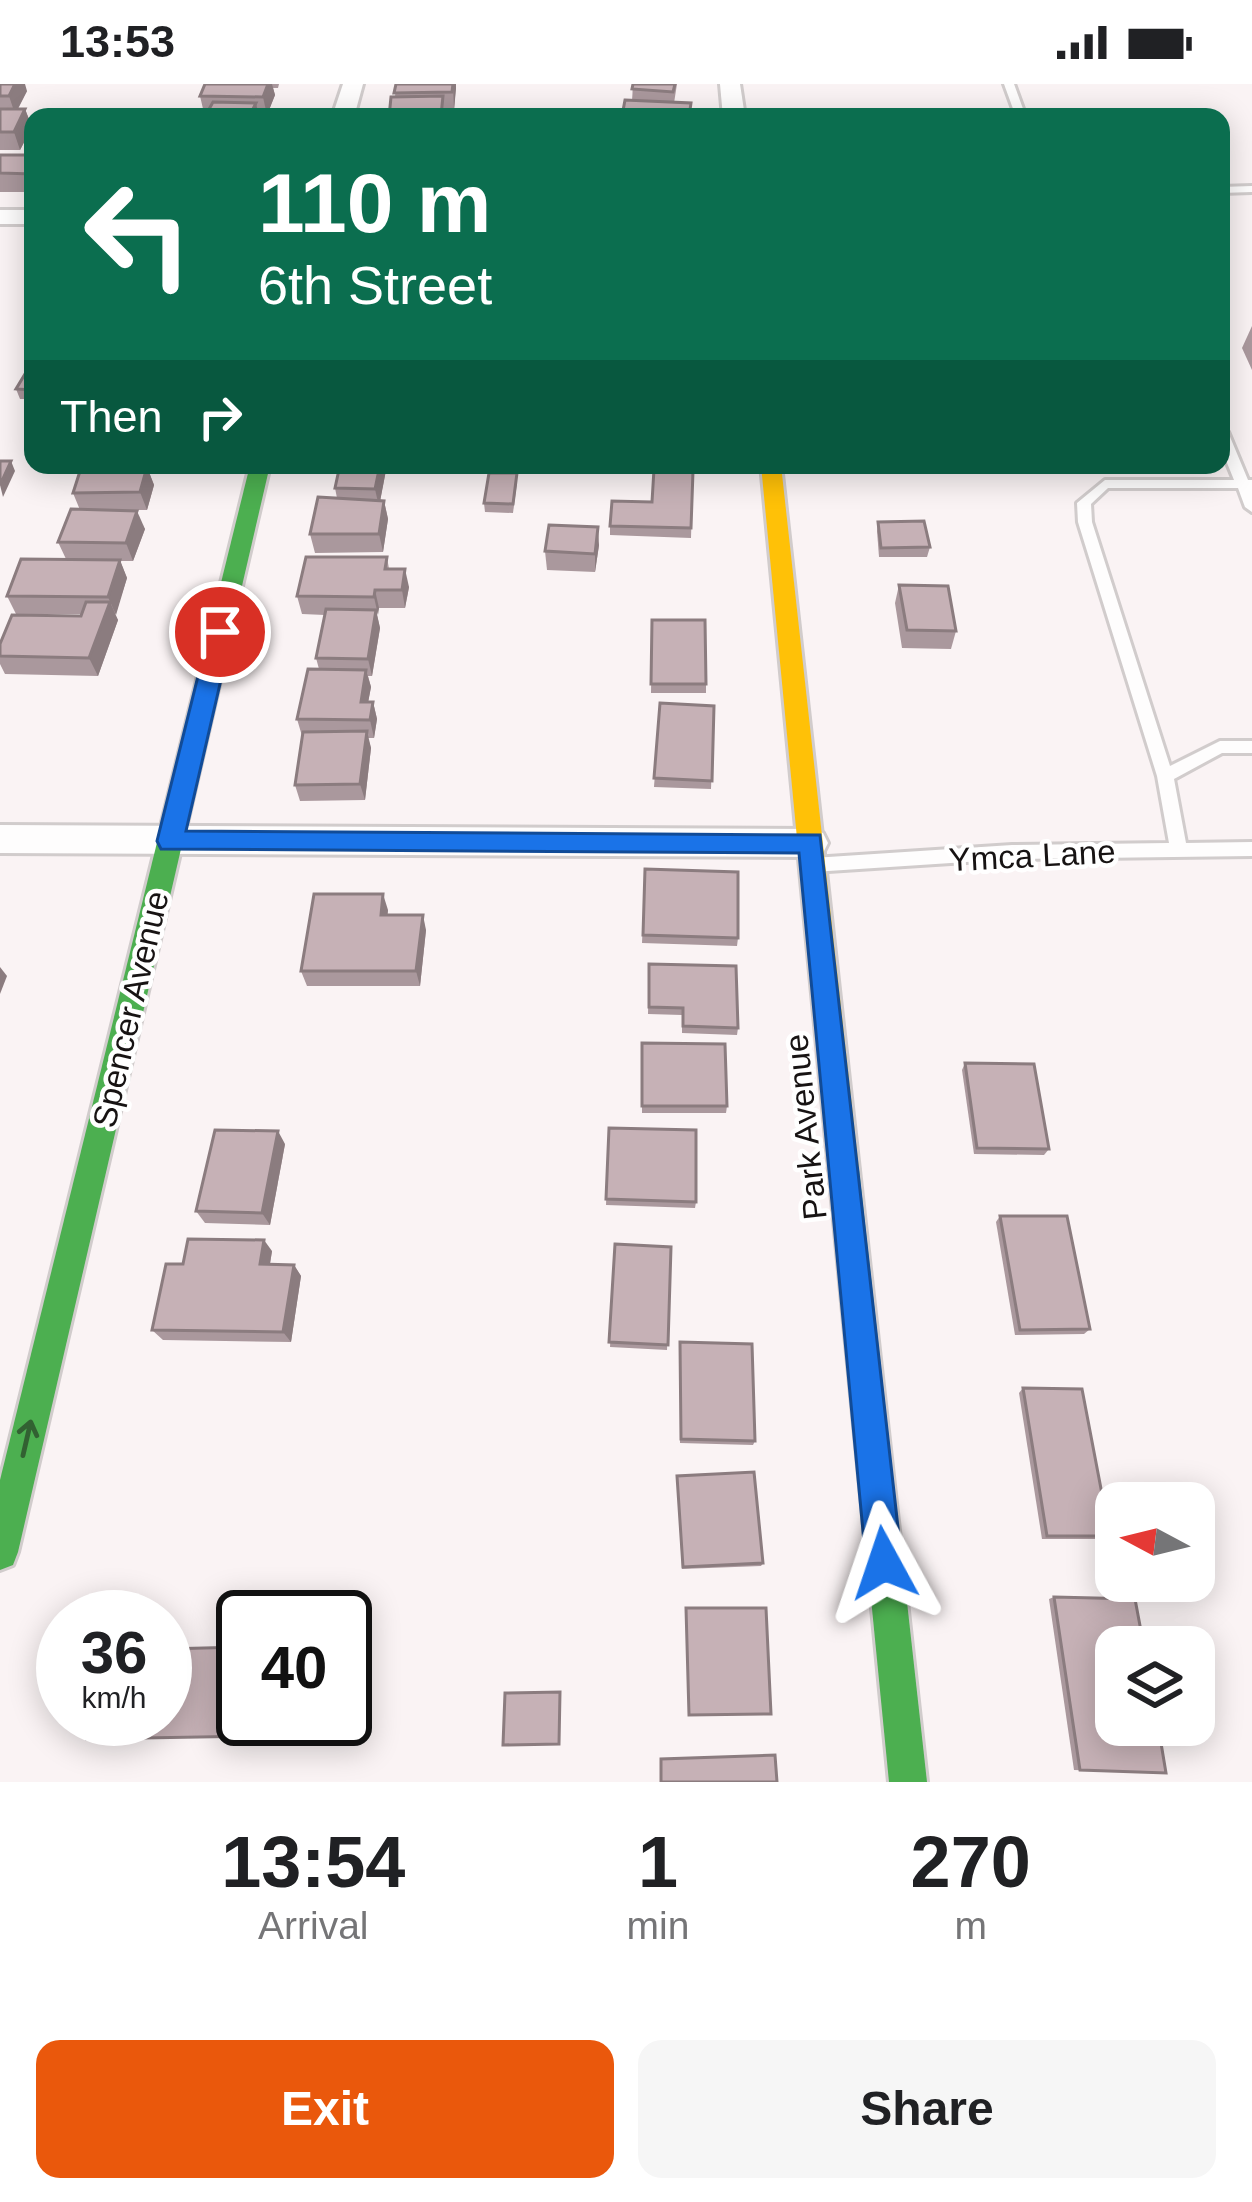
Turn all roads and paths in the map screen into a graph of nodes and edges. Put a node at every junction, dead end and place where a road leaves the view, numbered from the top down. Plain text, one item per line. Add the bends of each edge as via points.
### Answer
1 (1230, 449) edge
2 (239, 474) edge
3 (258, 474) edge
4 (772, 474) edge
5 (1248, 484) edge
6 (1252, 507) edge
7 (1252, 747) edge
8 (1165, 776) junction
9 (0, 839) edge
10 (158, 841) junction
11 (1179, 849) junction
12 (1252, 849) edge
13 (812, 854) junction
14 (0, 1420) edge
15 (0, 1552) edge
16 (908, 1782) edge

1 - 5 lane
2 - 10 street, Spencer Avenue
3 - 10 street, Spencer Avenue
4 - 13 street, Park Avenue
5 - 6 lane
5 - 8 lane via 1105,484 1084,503
7 - 8 lane via 1220,748
8 - 11 lane
9 - 10 street
10 - 13 street
10 - 14 street, Spencer Avenue
15 -> 10 street, Spencer Avenue
11 - 12 lane, Ymca Lane
11 - 13 lane, Ymca Lane
13 - 16 street, Park Avenue

